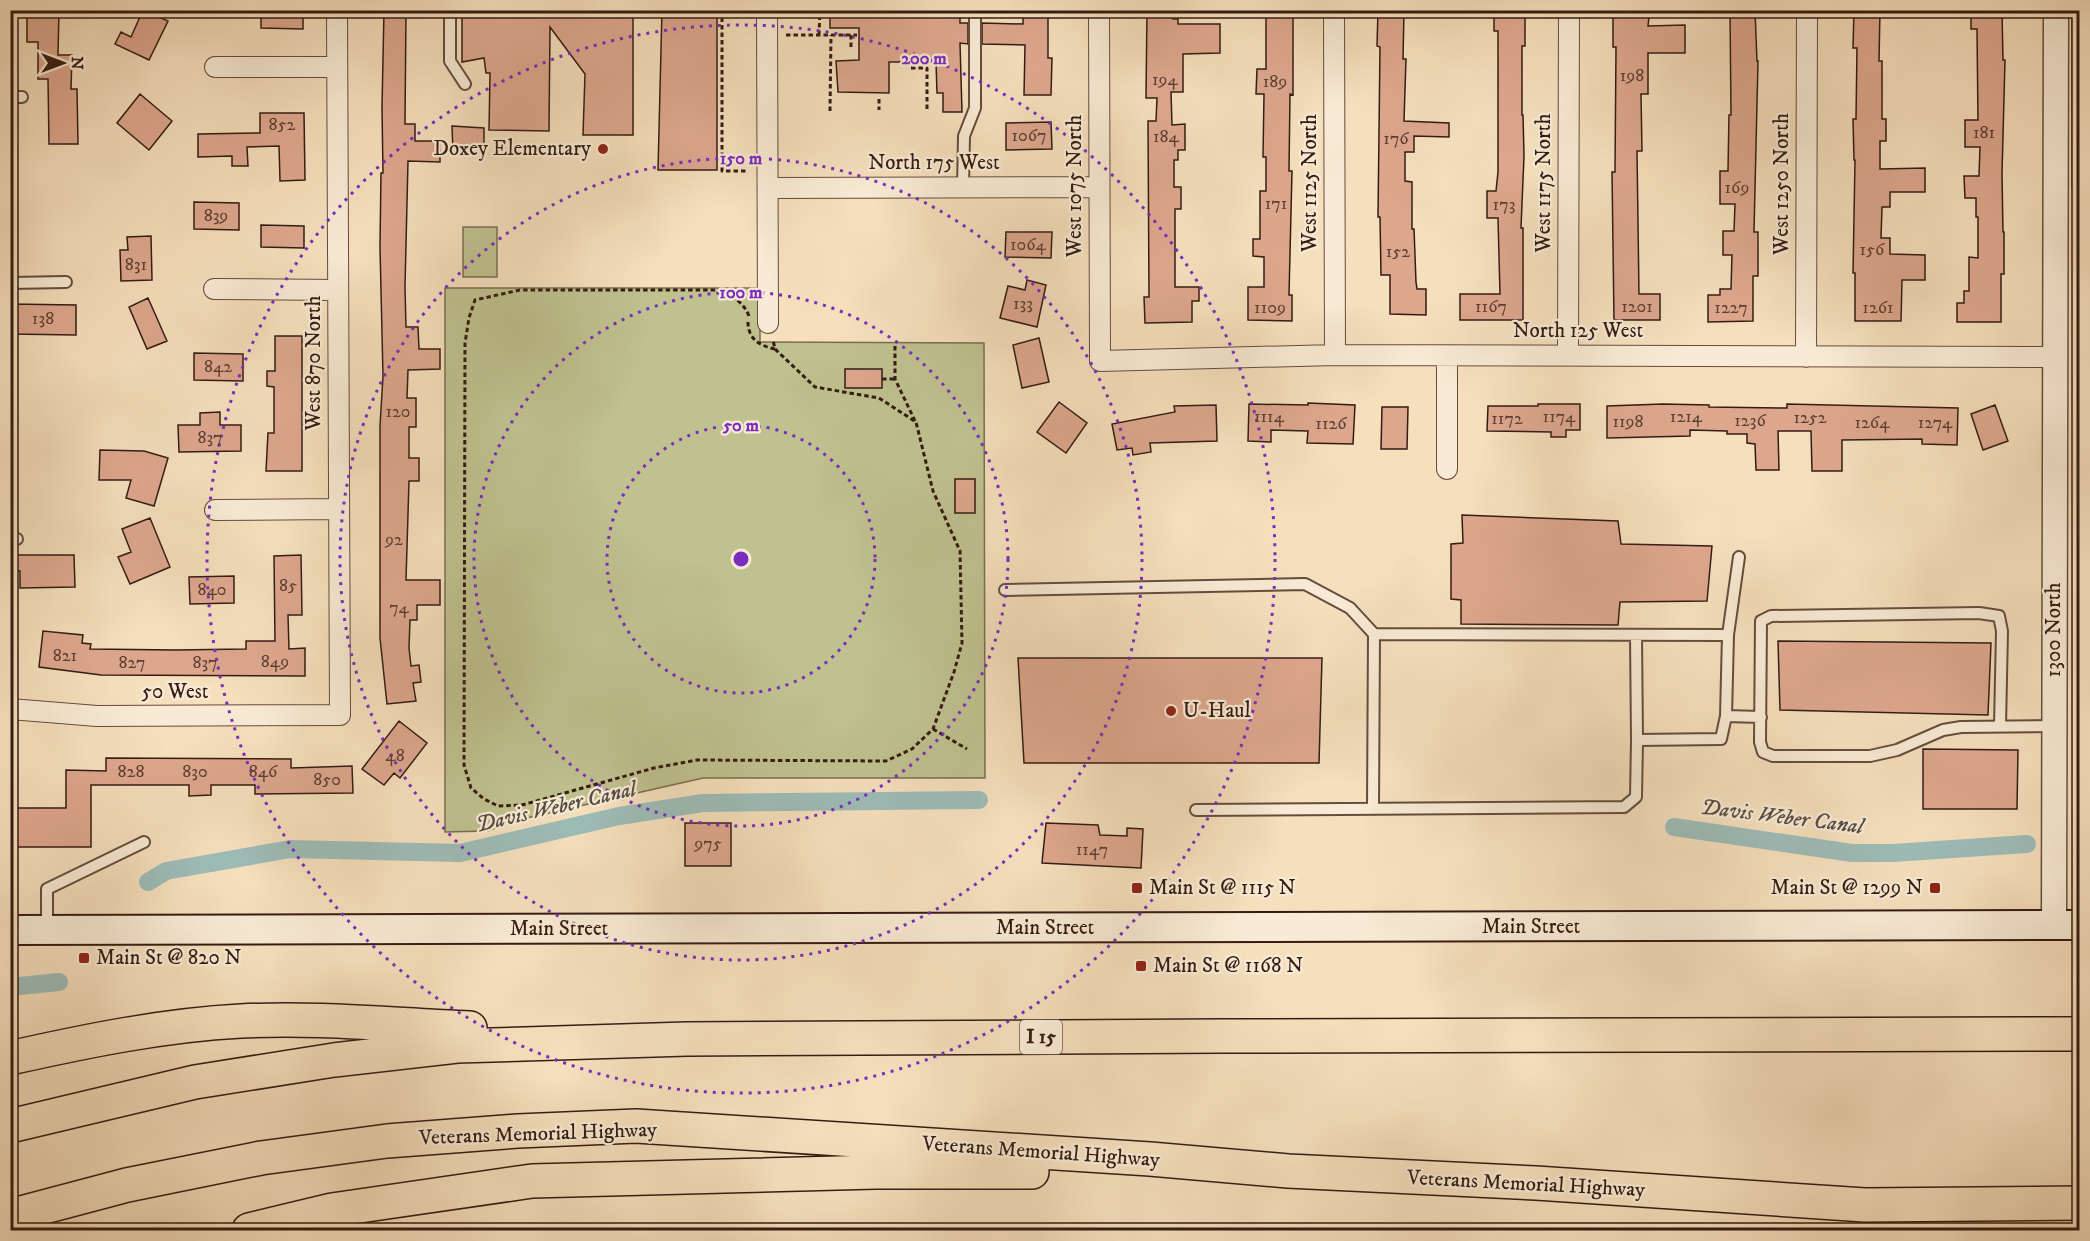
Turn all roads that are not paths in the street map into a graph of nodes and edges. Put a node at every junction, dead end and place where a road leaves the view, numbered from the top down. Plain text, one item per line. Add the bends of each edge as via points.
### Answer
1 (337, 10) edge
2 (450, 10) edge
3 (767, 10) edge
4 (975, 10) edge
5 (1099, 10) edge
6 (1334, 10) edge
7 (1569, 10) edge
8 (1807, 10) edge
9 (2056, 10) edge
10 (215, 67) dead end
11 (337, 67) junction
12 (465, 84) dead end
13 (963, 187) junction
14 (1099, 187) junction
15 (769, 188) junction
16 (66, 282) dead end
17 (10, 283) edge
18 (214, 289) dead end
19 (338, 290) junction
20 (768, 323) road end
21 (1335, 355) junction
22 (1568, 355) junction
23 (1448, 356) junction
24 (1806, 357) junction
25 (2055, 357) junction
26 (1100, 361) joint
27 (1447, 469) dead end
28 (338, 509) junction
29 (215, 510) dead end
30 (1739, 557) dead end
31 (1005, 590) dead end
32 (1374, 634) junction
33 (1636, 635) junction
34 (1728, 635) junction
35 (10, 710) edge
36 (340, 715) joint
37 (1726, 716) junction
38 (1761, 717) junction
39 (2000, 726) junction
40 (2054, 726) junction
41 (1637, 740) junction
42 (1373, 807) junction
43 (1196, 810) dead end
44 (144, 842) dead end
45 (2067, 925) edge
46 (10, 930) edge
47 (48, 930) junction
48 (2079, 1034) edge
49 (687, 1039) junction
50 (10, 1058) edge
51 (10, 1126) edge
52 (1288, 1172) junction
53 (2079, 1203) edge
54 (10, 1216) edge
55 (249, 1230) edge

1 - 11 street, West 870 North
2 - 12 lane via 450,61
3 - 15 street
4 - 13 lane via 975,108 964,136
5 - 14 street, West 1075 North
6 - 21 street, West 1125 North
7 - 22 street, West 1175 North
8 - 24 street, West 1250 North
9 - 25 street, 1300 North
10 - 11 street
11 - 19 street, West 870 North
13 - 14 street, North 175 West
13 - 15 street, North 175 West
14 - 26 street, West 1075 North
15 - 20 street
16 - 17 lane
18 - 19 street
19 - 28 street, West 870 North
21 - 23 street, North 125 West
21 - 26 street, North 125 West
22 - 23 street, North 125 West
22 - 24 street, North 125 West
23 - 27 street
24 - 25 street, North 125 West
25 - 40 street, 1300 North
28 - 29 street
28 - 36 street, West 870 North
30 - 34 lane
31 - 32 lane via 1305,584 1350,608
32 - 33 lane
32 - 42 lane
33 - 34 lane
33 - 41 lane
34 - 37 lane
35 - 36 street, 50 West via 97,716
37 - 38 lane
37 - 41 lane via 1721,739
38 - 39 lane via 1763,752 1773,756 1870,756 1897,750 1943,730
38 - 39 lane via 1761,621 1771,616 1979,613 1999,616 2002,631
39 - 40 lane
40 - 45 street, 1300 North
41 - 42 lane via 1636,797 1624,807
42 - 43 lane
44 - 47 lane via 47,889
45 - 47 main road, Main Street
46 - 47 main road, Main Street
48 - 49 highway, I 15
49 - 50 highway via 320,1021 240,1021 160,1030
49 - 51 highway, I 15 via 457,1046 334,1060 195,1082
52 - 53 highway, Veterans Memorial Highway via 1536,1183 1865,1205
52 - 54 highway, Veterans Memorial Highway via 1150,1159 636,1126 399,1140 261,1158 127,1185
52 - 55 highway via 888,1172 532,1181 332,1210

